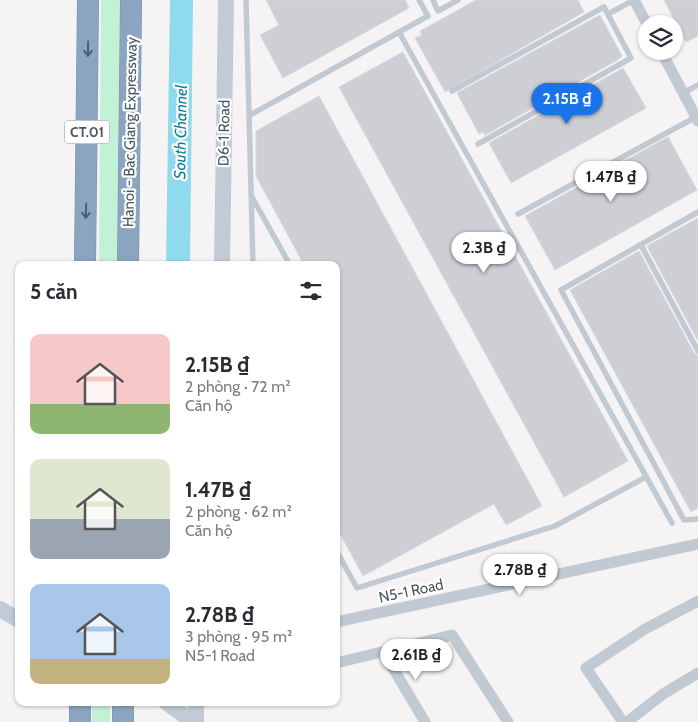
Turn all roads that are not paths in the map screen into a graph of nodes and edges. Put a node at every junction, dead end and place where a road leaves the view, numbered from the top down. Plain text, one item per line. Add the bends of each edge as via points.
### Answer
1 (88, 0) edge
2 (132, 0) edge
3 (226, 0) edge
4 (246, 0) edge
5 (419, 0) edge
6 (432, 0) edge
7 (458, 0) edge
8 (634, 0) edge
9 (608, 14) junction
10 (642, 15) edge
11 (399, 32) junction
12 (666, 60) edge
13 (698, 85) edge
14 (452, 91) dead end
15 (683, 93) junction
16 (250, 115) junction
17 (697, 119) edge
18 (478, 144) dead end
19 (252, 195) junction
20 (698, 212) edge
21 (518, 214) dead end
22 (641, 245) junction
23 (85, 261) edge
24 (128, 261) edge
25 (222, 261) edge
26 (253, 261) edge
27 (288, 261) edge
28 (698, 351) edge
29 (646, 477) junction
30 (698, 519) edge
31 (672, 523) dead end
32 (698, 544) edge
33 (340, 557) edge
34 (698, 601) edge
35 (0, 609) edge
36 (15, 618) edge
37 (340, 621) edge
38 (384, 652) junction
39 (340, 662) edge
40 (698, 674) edge
41 (80, 706) edge
42 (123, 706) edge
43 (172, 706) edge
44 (195, 706) edge
45 (190, 719) edge
46 (421, 721) edge
47 (80, 722) edge
48 (123, 722) edge
49 (508, 722) edge
50 (625, 722) edge

1 -> 23 highway, CT.01
2 - 24 highway, Hanoi - Bac Giang Expressway / CT.01
3 - 25 street, D6-1 Road
4 - 16 lane
5 - 11 lane via 428,16
6 - 7 lane via 438,11
8 - 9 lane
8 - 10 street
9 - 14 lane via 604,7
9 - 18 lane via 631,58
11 - 16 lane
11 - 29 lane
12 - 15 street
13 - 15 lane
15 - 17 street
16 - 19 lane
17 - 21 lane
19 - 26 lane
19 - 27 lane
20 - 22 lane
22 - 28 lane
22 - 30 lane via 560,290 684,520
29 - 31 lane
29 - 33 lane via 555,526 358,588
32 - 37 street, N5-1 Road
34 - 50 street via 645,629 586,668
35 - 36 street
38 - 39 street
38 - 46 street
38 - 49 street via 452,635
40 - 50 street via 663,694
41 - 47 highway
42 - 48 highway
43 - 45 street
44 - 45 street

